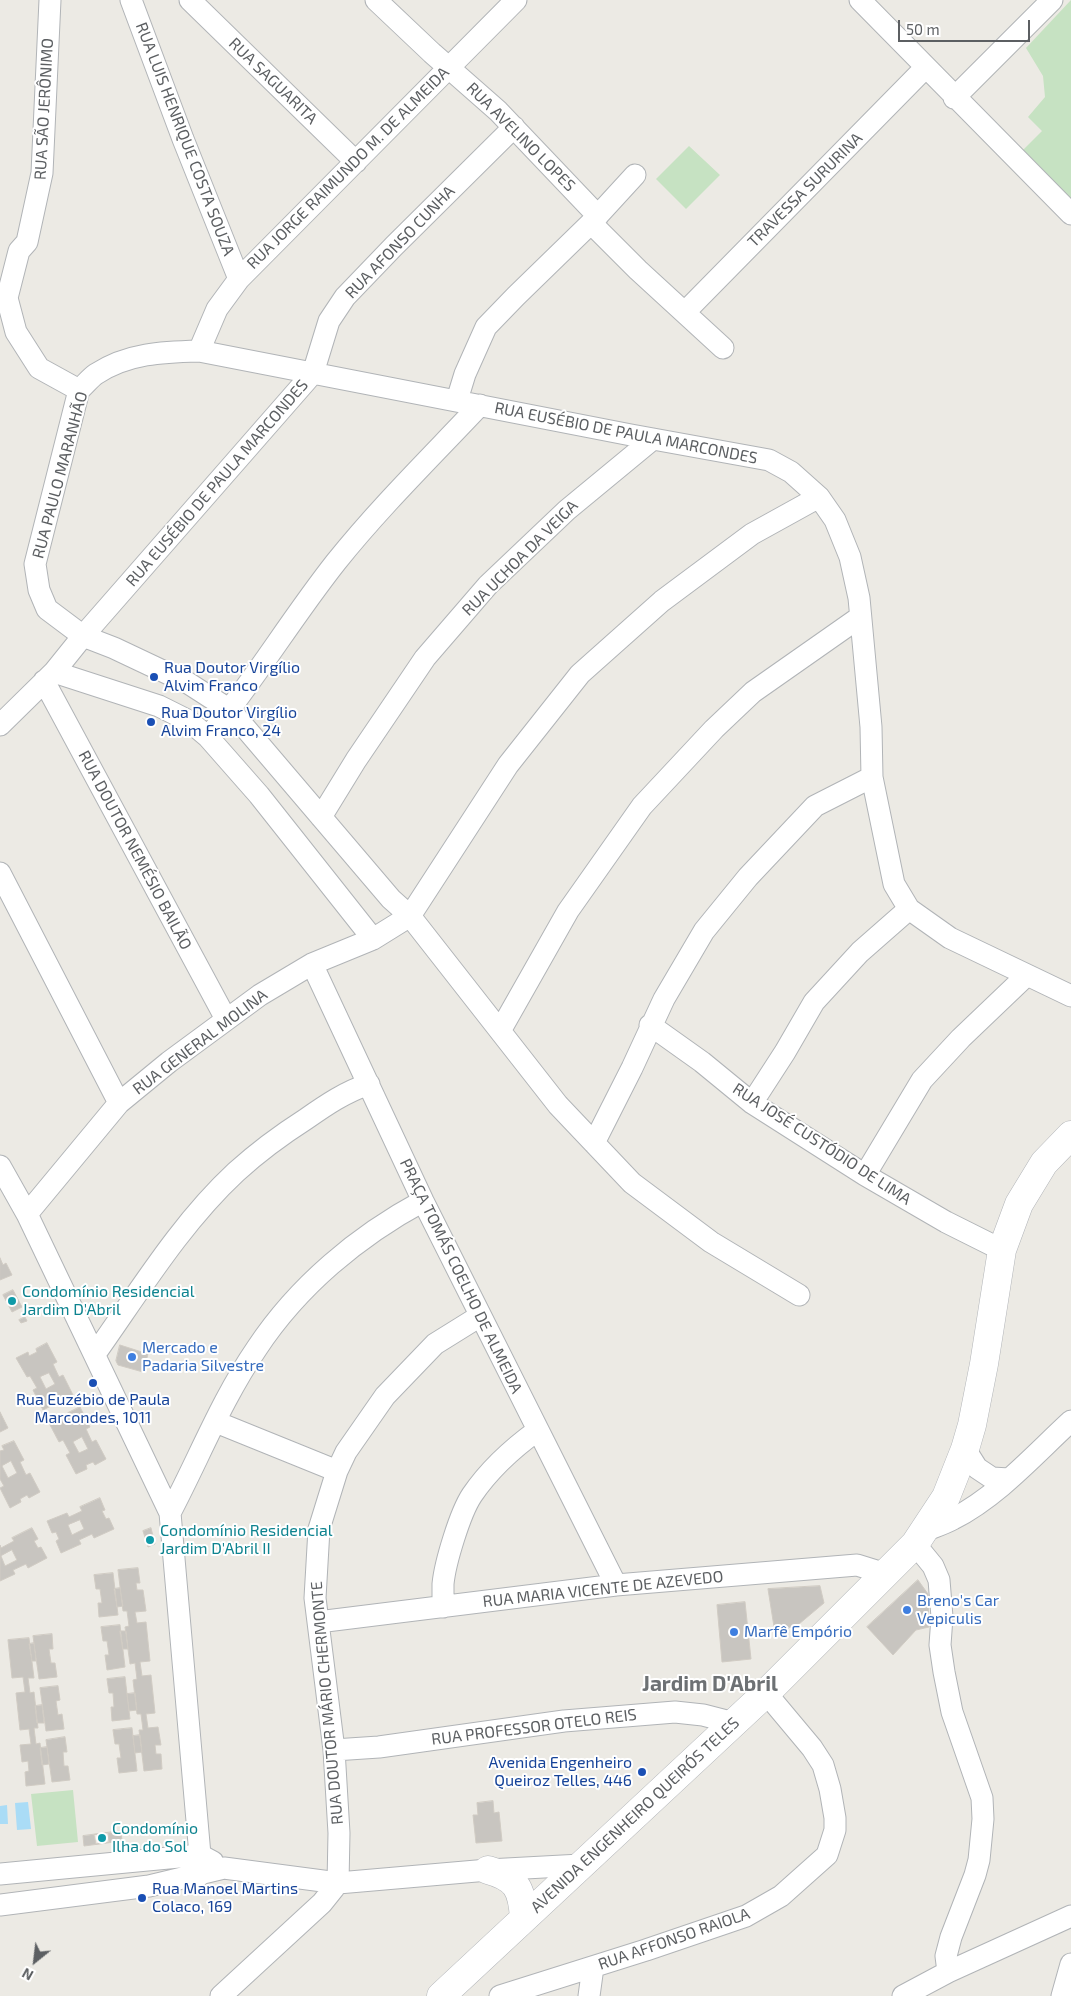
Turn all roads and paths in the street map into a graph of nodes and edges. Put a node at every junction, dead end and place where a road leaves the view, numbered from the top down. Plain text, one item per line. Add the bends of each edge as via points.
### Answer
1 (50, 0) edge
2 (132, 0) edge
3 (190, 0) edge
4 (376, 0) edge
5 (516, 0) edge
6 (1052, 0) edge
7 (869, 3) edge
8 (449, 66) junction
9 (925, 68) junction
10 (954, 98) junction
11 (514, 127) junction
12 (356, 162) junction
13 (635, 175) dead end
14 (1071, 214) edge
15 (595, 219) junction
16 (239, 279) junction
17 (685, 312) junction
18 (723, 348) dead end
19 (199, 351) junction
20 (313, 373) junction
21 (79, 390) junction
22 (457, 400) junction
23 (480, 405) junction
24 (653, 439) junction
25 (820, 497) junction
26 (860, 617) junction
27 (83, 636) junction
28 (49, 677) junction
29 (230, 710) junction
30 (0, 725) edge
31 (208, 737) junction
32 (872, 777) junction
33 (321, 817) junction
34 (0, 873) edge
35 (909, 909) junction
36 (410, 916) junction
37 (373, 939) junction
38 (312, 964) junction
39 (1027, 975) junction
40 (1071, 996) edge
41 (226, 1019) junction
42 (650, 1024) junction
43 (500, 1032) junction
44 (368, 1084) junction
45 (119, 1103) junction
46 (752, 1103) junction
47 (1071, 1135) edge
48 (594, 1143) junction
49 (0, 1166) edge
50 (866, 1175) junction
51 (423, 1201) junction
52 (28, 1214) junction
53 (1002, 1250) junction
54 (799, 1295) dead end
55 (480, 1316) junction
56 (95, 1354) junction
57 (1071, 1421) edge
58 (216, 1422) junction
59 (538, 1430) junction
60 (965, 1449) junction
61 (337, 1471) junction
62 (1009, 1478) junction
63 (170, 1513) junction
64 (920, 1538) junction
65 (886, 1574) junction
66 (616, 1585) junction
67 (443, 1607) junction
68 (318, 1622) junction
69 (766, 1693) junction
70 (734, 1723) junction
71 (334, 1750) junction
72 (200, 1865) junction
73 (581, 1865) junction
74 (488, 1870) junction
75 (0, 1874) edge
76 (338, 1883) junction
77 (0, 1904) edge
78 (1071, 1916) edge
79 (524, 1918) junction
80 (1071, 1964) edge
81 (594, 1967) junction
82 (948, 1972) junction
83 (444, 1995) edge
84 (221, 1996) edge
85 (500, 1996) edge
86 (589, 1996) edge
87 (903, 1996) edge
88 (1062, 1996) edge

1 - 21 street, RUA SÃO JERÔNIMO via 42,174 26,242 18,251 7,298 16,332 39,368
2 - 16 street, RUA LUIS HENRIQUE COSTA SOUZA
3 - 12 street, RUA SAGUARITA
4 - 8 street, RUA AVELINO LOPES
5 - 8 street, RUA JORGE RAIMUNDO M. DE ALMEIDA
6 - 10 street
7 - 9 street
8 - 11 street, RUA AVELINO LOPES
8 - 12 street, RUA JORGE RAIMUNDO M. DE ALMEIDA
9 - 10 street
9 - 17 street, TRAVESSA SURURINA
10 - 14 street
11 - 15 street, RUA AVELINO LOPES
11 - 20 street, RUA AFONSO CUNHA via 345,297 329,321
12 - 16 street, RUA JORGE RAIMUNDO M. DE ALMEIDA
13 - 15 street
15 - 17 street, RUA AVELINO LOPES via 638,270
15 - 22 street via 486,327
16 - 19 street, RUA JORGE RAIMUNDO M. DE ALMEIDA via 217,309
17 - 18 street, RUA AVELINO LOPES
19 - 20 street, RUA PAULO MARANHÃO
19 - 21 street, RUA PAULO MARANHÃO via 150,353 120,362 96,374
20 - 22 street, RUA EUSÉBIO DE PAULA MARCONDES
20 - 27 street, RUA EUSÉBIO DE PAULA MARCONDES
21 - 27 street, RUA PAULO MARANHÃO via 35,564 39,590 47,609
22 - 23 street, RUA EUSÉBIO DE PAULA MARCONDES
23 - 24 street, RUA EUSÉBIO DE PAULA MARCONDES
23 - 29 street via 336,562
24 - 25 street, RUA EUSÉBIO DE PAULA MARCONDES via 769,460 791,472
24 - 33 street, RUA UCHOA DA VEIGA via 567,510 488,585 425,658
25 - 26 street, RUA EUSÉBIO DE PAULA MARCONDES via 835,520 850,557
25 - 36 street via 752,534 722,556 662,601 580,674 508,765
26 - 32 street, RUA EUSÉBIO DE PAULA MARCONDES via 871,727
26 - 43 street via 753,692 642,806 568,911
27 - 28 street, RUA EUSÉBIO DE PAULA MARCONDES
27 - 29 street via 188,683
28 - 30 street, RUA EUSÉBIO DE PAULA MARCONDES
28 - 31 street via 159,706 189,721
28 - 41 street, RUA DOUTOR NEMÉSIO BAILÃO
29 - 31 street
29 - 33 street
31 - 37 street via 259,795
32 - 35 street, RUA EUSÉBIO DE PAULA MARCONDES via 894,884
32 - 42 street via 815,806 748,877 704,931
33 - 36 street via 390,899
34 - 45 street
35 - 39 street, RUA EUSÉBIO DE PAULA MARCONDES via 950,938
35 - 46 street via 860,952 814,1002
36 - 37 street, RUA GENERAL MOLINA
36 - 43 street
37 - 38 street, RUA GENERAL MOLINA
38 - 41 street, RUA GENERAL MOLINA
38 - 44 street, PRAÇA TOMÁS COELHO DE ALMEIDA
39 - 40 street, RUA EUSÉBIO DE PAULA MARCONDES
39 - 50 street via 960,1038 922,1080
41 - 45 street, RUA GENERAL MOLINA
42 - 46 street, RUA JOSÉ CUSTÓDIO DE LIMA
42 - 48 street
43 - 48 street via 558,1105
44 - 51 street, PRAÇA TOMÁS COELHO DE ALMEIDA
44 - 56 street via 348,1091 295,1126 236,1172 161,1259
45 - 52 street, RUA GENERAL MOLINA
46 - 50 street, RUA JOSÉ CUSTÓDIO DE LIMA
47 - 53 main road, AVENIDA ENGENHEIRO QUEIRÓS TELES via 1044,1163 1019,1204
48 - 54 street via 632,1183 711,1242
49 - 52 street
50 - 53 street, RUA JOSÉ CUSTÓDIO DE LIMA via 946,1222
51 - 55 street, PRAÇA TOMÁS COELHO DE ALMEIDA
51 - 58 street via 360,1241 298,1295 256,1349
52 - 56 street
53 - 60 main road, AVENIDA ENGENHEIRO QUEIRÓS TELES via 984,1364
55 - 59 street, PRAÇA TOMÁS COELHO DE ALMEIDA
55 - 61 street, RUA DOUTOR MÁRIO CHERMONTE via 435,1344 384,1396 350,1444
56 - 63 street
57 - 62 street
58 - 61 street
58 - 63 street
59 - 66 street, PRAÇA TOMÁS COELHO DE ALMEIDA
59 - 67 street via 495,1467 471,1497 449,1557 443,1582
60 - 62 street via 977,1468 992,1478
60 - 64 main road, AVENIDA ENGENHEIRO QUEIRÓS TELES via 946,1497
61 - 68 street, RUA DOUTOR MÁRIO CHERMONTE via 320,1528 315,1598
62 - 64 street via 973,1507
63 - 72 street
64 - 65 main road, AVENIDA ENGENHEIRO QUEIRÓS TELES
64 - 82 street via 939,1580 940,1645 952,1712 982,1798 979,1860 951,1937 946,1956
65 - 66 street, RUA MARIA VICENTE DE AZEVEDO via 857,1564
65 - 69 main road, AVENIDA ENGENHEIRO QUEIRÓS TELES
66 - 67 street, RUA MARIA VICENTE DE AZEVEDO
67 - 68 street, RUA MARIA VICENTE DE AZEVEDO
68 - 71 street, RUA DOUTOR MÁRIO CHERMONTE
69 - 70 main road, AVENIDA ENGENHEIRO QUEIRÓS TELES
69 - 81 street, RUA AFFONSO RAIOLA via 823,1765 835,1818 835,1830 827,1854 781,1896 746,1916
70 - 71 street, RUA PROFESSOR OTELO REIS via 675,1712
70 - 73 main road, AVENIDA ENGENHEIRO QUEIRÓS TELES
71 - 76 street, RUA DOUTOR MÁRIO CHERMONTE via 339,1833
72 - 75 street
72 - 76 street
72 - 77 street via 148,1886
73 - 74 street
73 - 79 main road, AVENIDA ENGENHEIRO QUEIRÓS TELES
74 - 76 street
74 - 79 main road via 504,1874 516,1885 523,1900
76 - 84 street via 322,1903
78 - 82 street
79 - 83 main road, AVENIDA ENGENHEIRO QUEIRÓS TELES
80 - 88 street
81 - 85 street, RUA AFFONSO RAIOLA
81 - 86 street
82 - 87 street

